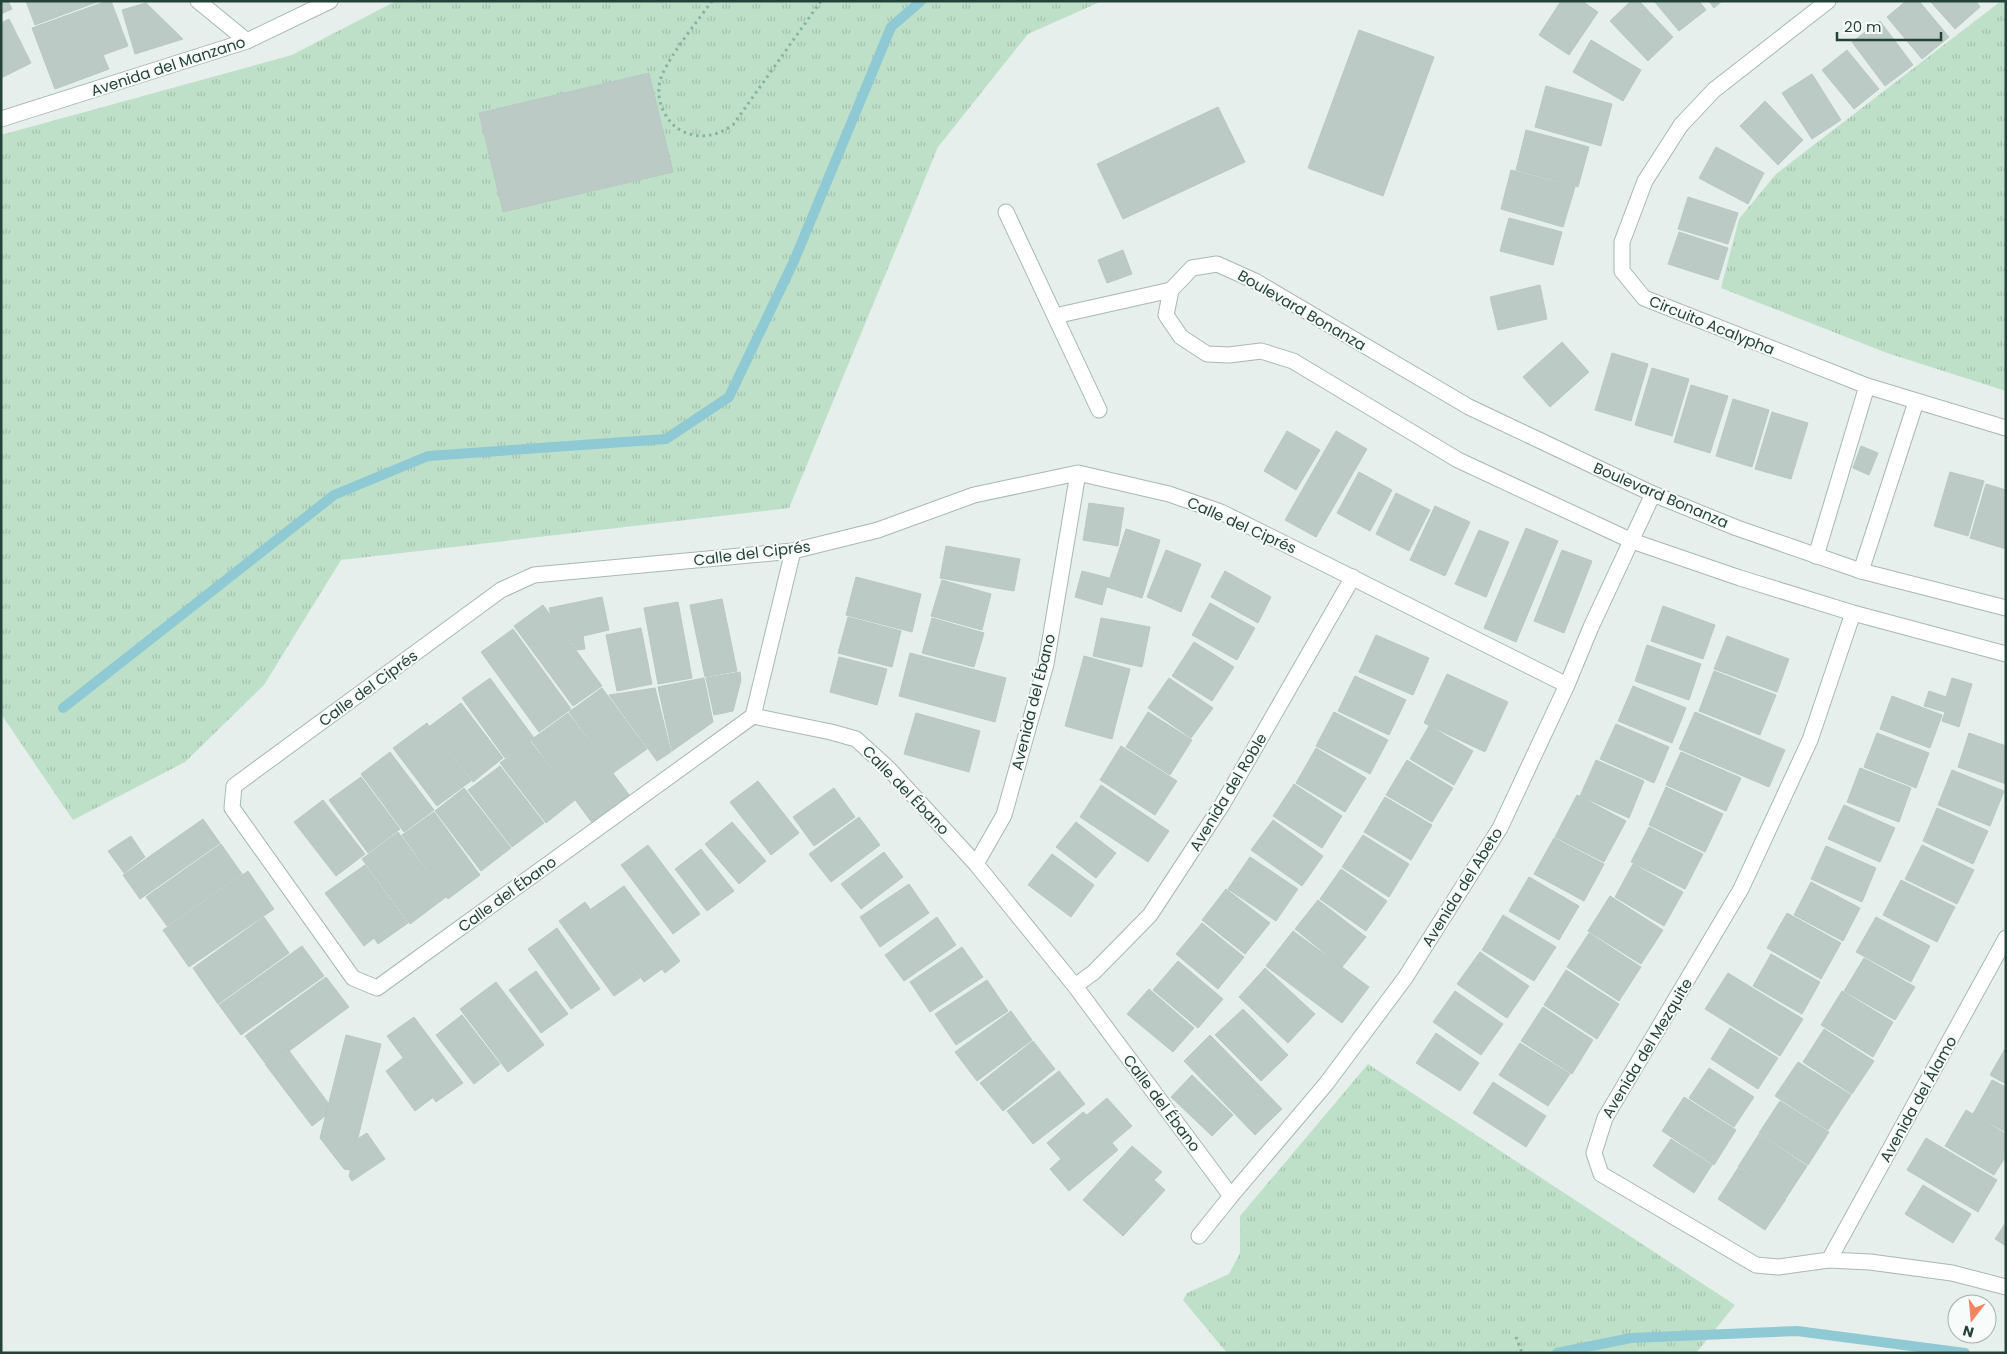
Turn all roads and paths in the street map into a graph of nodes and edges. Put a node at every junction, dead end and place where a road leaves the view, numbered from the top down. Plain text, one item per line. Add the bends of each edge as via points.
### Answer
1 (198, 1) edge
2 (330, 1) edge
3 (712, 1) edge
4 (821, 1) edge
5 (1828, 1) edge
6 (247, 41) junction
7 (1, 119) edge
8 (1006, 212) dead end
9 (1171, 290) junction
10 (1055, 316) junction
11 (1867, 386) junction
12 (1916, 402) junction
13 (1099, 410) dead end
14 (2006, 428) edge
15 (1078, 473) junction
16 (1653, 494) junction
17 (1632, 541) junction
18 (793, 551) junction
19 (1816, 556) junction
20 (1862, 571) junction
21 (1352, 577) junction
22 (2006, 608) edge
23 (1853, 613) junction
24 (2006, 654) edge
25 (1567, 685) junction
26 (753, 716) junction
27 (976, 864) junction
28 (2006, 938) edge
29 (1074, 986) junction
30 (377, 988) joint
31 (1230, 1196) junction
32 (1199, 1236) dead end
33 (1829, 1260) junction
34 (2006, 1286) edge
35 (1516, 1337) dead end
36 (1522, 1353) edge

1 - 6 street
2 - 6 street, Avenida del Manzano
3 - 4 path via 662,76 659,90 660,105 667,118 678,129 691,135 713,135 733,126
5 - 11 street, Circuito Acalypha via 1714,90 1681,125 1645,180 1622,242 1622,271 1644,298
6 - 7 street, Avenida del Manzano
8 - 10 street
9 - 10 street
9 - 16 street, Boulevard Bonanza via 1192,268 1217,264 1255,280 1469,407
9 - 17 street via 1166,315 1181,337 1207,354 1260,351 1293,361 1458,460
10 - 13 street
11 - 12 street, Circuito Acalypha
11 - 19 street
12 - 14 street, Circuito Acalypha
12 - 20 street
15 - 18 street, Calle del Ciprés via 974,495 878,530
15 - 21 street, Calle del Ciprés via 1169,494 1221,512
15 - 27 street, Avenida del Ébano via 1046,664 1004,815
16 - 17 street, Avenida del Abeto
16 - 19 street, Boulevard Bonanza
17 - 23 street
17 - 25 street, Avenida del Abeto
18 - 26 street
18 - 30 street, Calle del Ciprés via 534,575 501,590 234,786 232,808 353,978
19 - 20 street, Boulevard Bonanza
20 - 22 street, Boulevard Bonanza
21 - 25 street, Calle del Ciprés
21 - 29 street, Avenida del Roble via 1222,805 1150,915 1094,972
23 - 24 street
23 - 33 street, Avenida del Mezquite via 1810,740 1741,889 1605,1118 1594,1153 1601,1174 1756,1265 1778,1266
25 - 31 street, Avenida del Abeto via 1500,828 1405,978 1326,1084
26 - 27 street, Calle del Ébano via 856,740 888,768
26 - 30 street, Calle del Ébano
27 - 29 street, Calle del Ébano
28 - 33 street, Avenida del Álamo
29 - 31 street, Calle del Ébano
31 - 32 street, Avenida del Abeto
33 - 34 street, Avenida del Mezquite via 1943,1272
35 - 36 path

